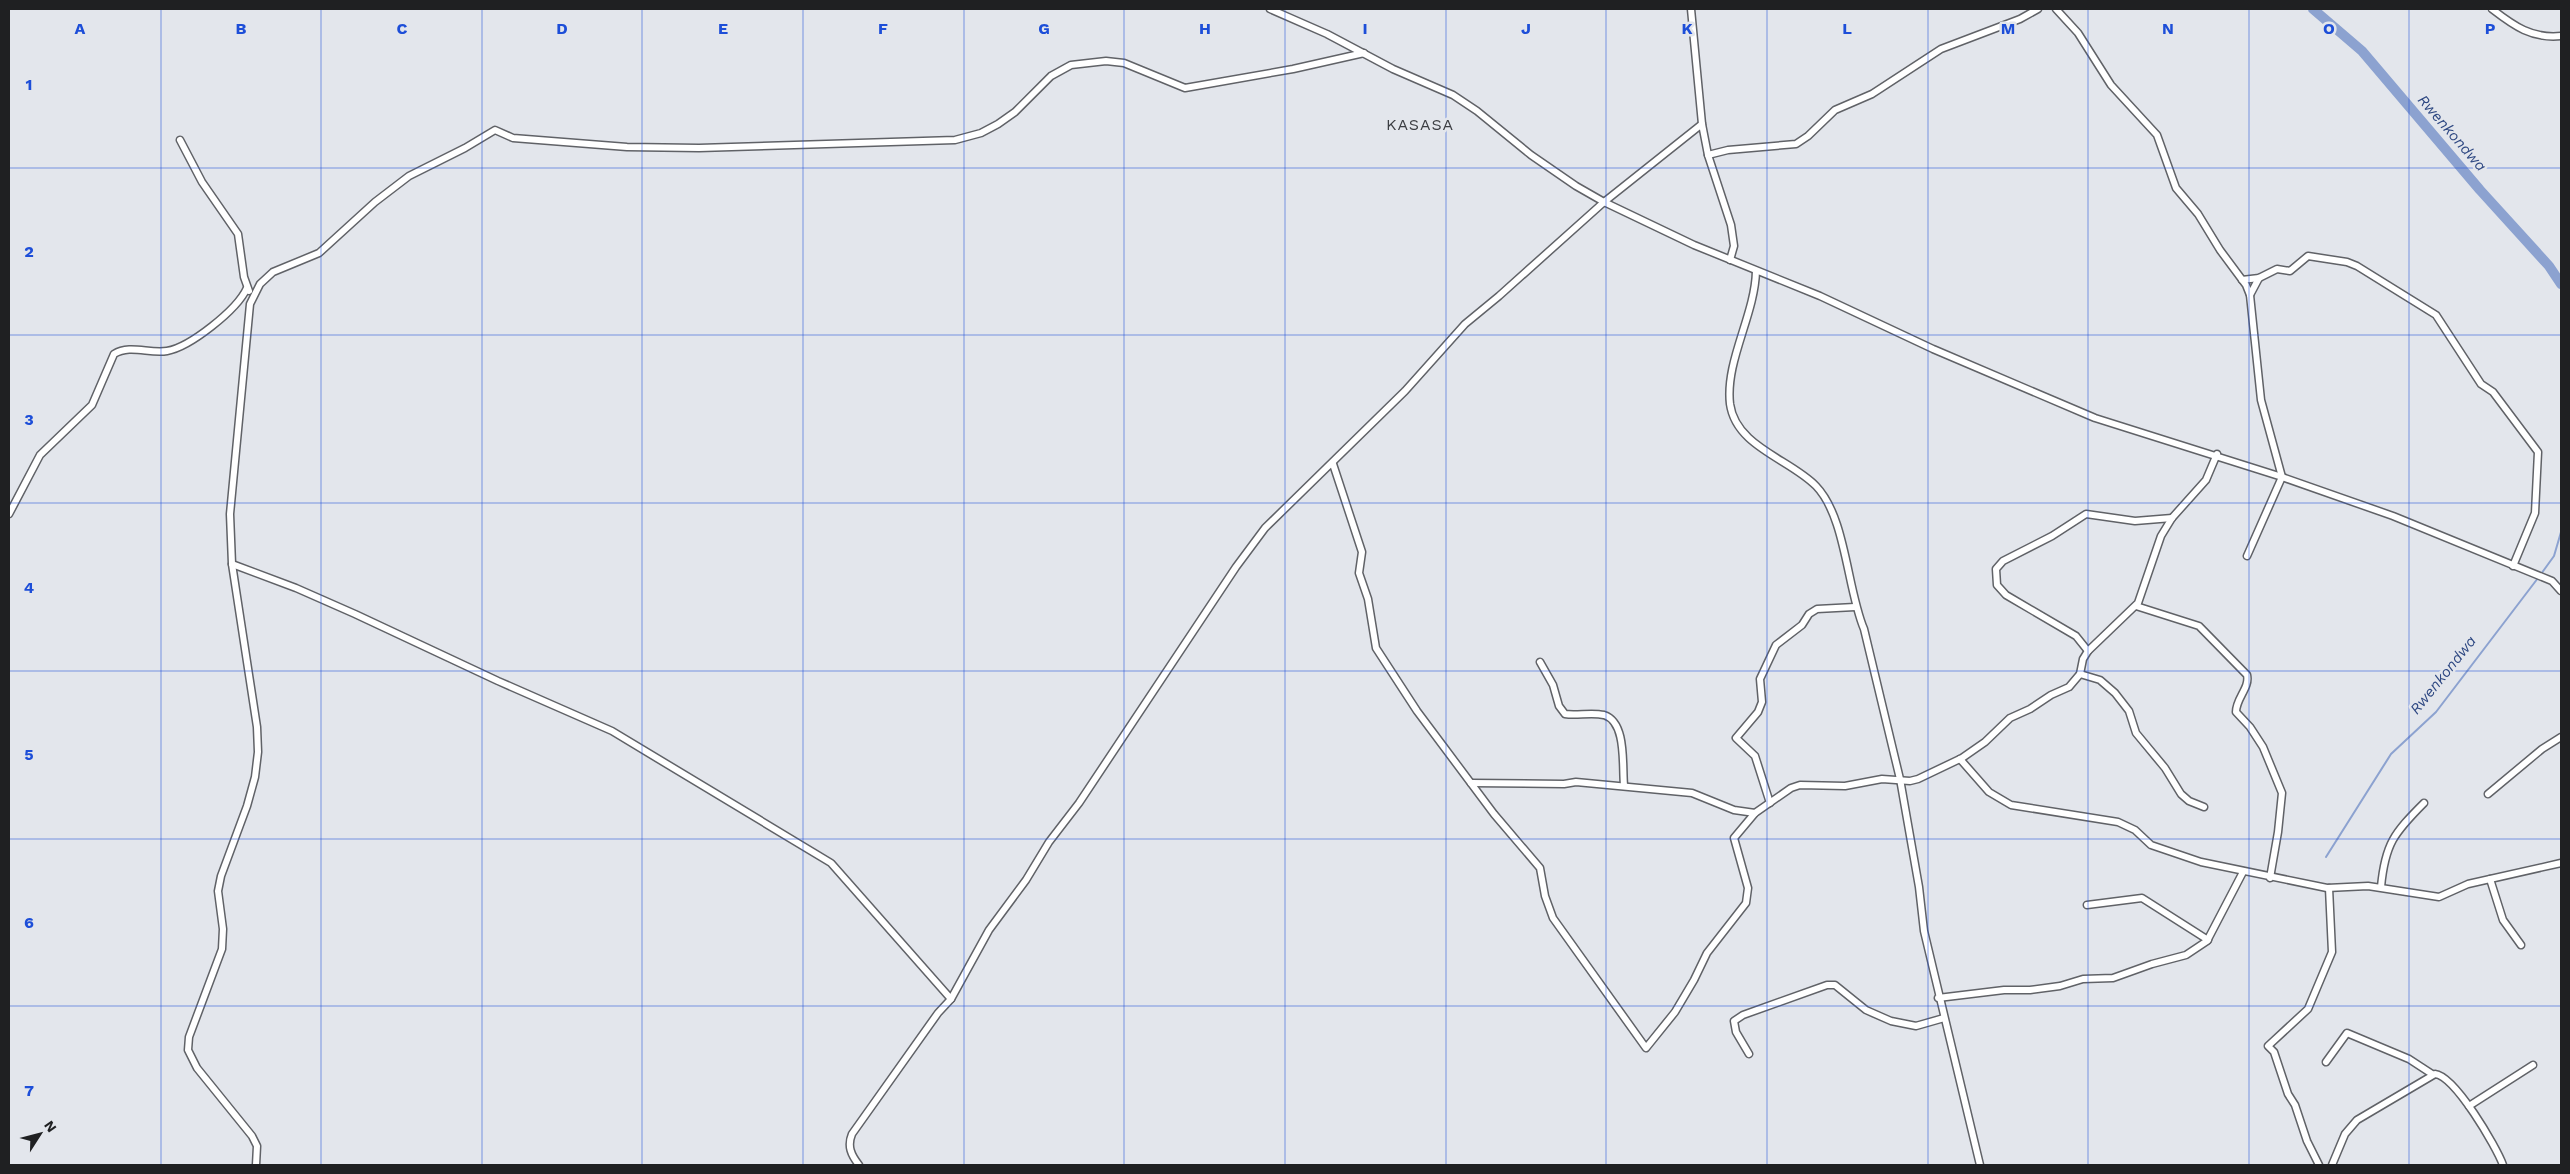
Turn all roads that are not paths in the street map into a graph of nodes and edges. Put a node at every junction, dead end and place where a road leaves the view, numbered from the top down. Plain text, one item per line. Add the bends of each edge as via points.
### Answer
1 (1270, 9) edge
2 (1691, 9) edge
3 (2038, 9) edge
4 (2056, 9) edge
5 (2492, 9) edge
6 (2561, 36) edge
7 (1364, 53) junction
8 (1702, 124) junction
9 (180, 140) dead end
10 (1708, 155) junction
11 (1604, 202) junction
12 (1730, 260) junction
13 (1756, 271) junction
14 (2259, 278) junction
15 (2242, 280) junction
16 (247, 288) junction
17 (2250, 295) junction
18 (252, 297) junction
19 (2216, 454) junction
20 (1333, 464) junction
21 (2282, 477) junction
22 (9, 514) edge
23 (2172, 518) junction
24 (2246, 556) dead end
25 (232, 564) junction
26 (2513, 566) junction
27 (2561, 591) edge
28 (2136, 606) junction
29 (1855, 607) junction
30 (2088, 652) junction
31 (1540, 662) dead end
32 (2080, 674) junction
33 (2561, 737) edge
34 (1960, 759) junction
35 (1900, 780) junction
36 (1471, 783) junction
37 (1624, 785) junction
38 (2488, 794) dead end
39 (1770, 803) junction
40 (2424, 803) dead end
41 (2204, 807) dead end
42 (1755, 813) junction
43 (2561, 864) edge
44 (2243, 872) junction
45 (2270, 878) junction
46 (2490, 879) junction
47 (2381, 887) junction
48 (2329, 888) junction
49 (2087, 905) dead end
50 (2208, 940) junction
51 (2522, 945) dead end
52 (1938, 998) junction
53 (951, 1000) junction
54 (1944, 1018) junction
55 (1749, 1054) dead end
56 (2326, 1062) dead end
57 (2533, 1065) dead end
58 (2432, 1074) junction
59 (2469, 1106) junction
60 (256, 1165) edge
61 (859, 1165) edge
62 (1980, 1165) edge
63 (2319, 1165) edge
64 (2332, 1165) edge
65 (2503, 1165) edge

1 - 7 street
2 - 8 street
3 - 10 street via 1941,49 1872,94 1835,110 1796,144
4 - 15 street via 2078,32 2112,84 2157,135 2176,188 2198,214
5 - 6 street via 2518,29 2532,34
7 - 11 street via 1453,95 1531,156
7 - 18 street via 1185,88 1124,63 1106,61 1071,65 1051,76 1015,112 990,129 945,141 708,148 628,147 513,138 495,130 409,176 375,202 326,248 266,277
8 - 10 street
8 - 11 street
9 - 16 street via 202,182 238,234
10 - 12 street via 1731,225 1734,246
11 - 12 street
11 - 20 street via 1464,324 1421,374 1342,450
12 - 13 street
13 - 19 street via 1820,296 1933,349 2095,418
13 - 29 street via 1752,305 1731,379 1730,406 1749,437 1816,486 1825,499 1836,524
14 - 15 street
14 - 17 street
14 - 26 street via 2277,269 2290,271 2310,256 2347,262 2362,268 2436,315 2481,384 2493,392 2538,452 2535,513
15 - 17 street
16 - 18 street
16 - 22 street via 224,315 182,345 164,351 127,349 114,354 92,405 40,455
17 - 21 street via 2261,400
18 - 25 street via 230,502
19 - 21 street
19 - 23 street via 2206,480
20 - 36 street via 1362,552 1359,573 1368,599 1376,648 1417,711
20 - 53 street via 1265,528 1236,567 1079,803 988,930
21 - 24 street
21 - 26 street via 2393,516
23 - 28 street via 2158,544
23 - 30 street via 2135,522 2086,514 1996,569 1997,585 2006,596 2076,636
25 - 53 street via 338,606 612,730 830,863
25 - 60 street via 256,727 257,759 247,806 220,884 222,949 188,1044 197,1068 252,1136 257,1146
26 - 27 street via 2552,581
28 - 30 street
28 - 45 street via 2199,626 2248,677 2236,712 2263,747 2282,793
29 - 35 street via 1864,628
29 - 39 street via 1817,609 1771,652 1760,680 1762,702 1758,712 1736,738 1755,756
30 - 32 street
31 - 37 street via 1553,685 1558,706 1565,714 1604,715 1615,722 1621,736
32 - 34 street via 2064,690 2010,718 1985,742
32 - 41 street via 2100,680 2115,693 2129,711 2136,733 2165,768 2181,794
33 - 38 street
34 - 35 street via 1914,780
34 - 44 street via 2002,802 2118,822 2135,830 2151,845
35 - 39 street via 1874,780 1845,786 1800,785 1790,788
35 - 52 street via 1920,887 1922,923
36 - 37 street
36 - 42 street via 1540,868 1553,918 1646,1048 1675,1012 1707,953 1746,903 1748,888 1734,838
37 - 42 street via 1692,792 1734,810
39 - 42 street
40 - 47 street via 2403,824 2387,848
43 - 46 street
44 - 45 street
44 - 50 street
45 - 48 street
46 - 47 street via 2468,884 2439,897
46 - 51 street via 2503,920
47 - 48 street
48 - 63 street via 2332,952 2329,961 2308,1009 2268,1046 2274,1052 2288,1094
49 - 50 street via 2142,898
50 - 52 street via 2186,955 2116,977 2083,979 2030,990
52 - 54 street
53 - 61 street via 938,1013 852,1134 848,1142
54 - 55 street via 1916,1026 1891,1021 1866,1010 1835,986 1821,986 1734,1021 1736,1032
54 - 62 street
56 - 58 street via 2347,1033 2409,1059
57 - 59 street
58 - 59 street via 2442,1076
58 - 64 street via 2357,1120 2345,1134
59 - 65 street via 2495,1146

